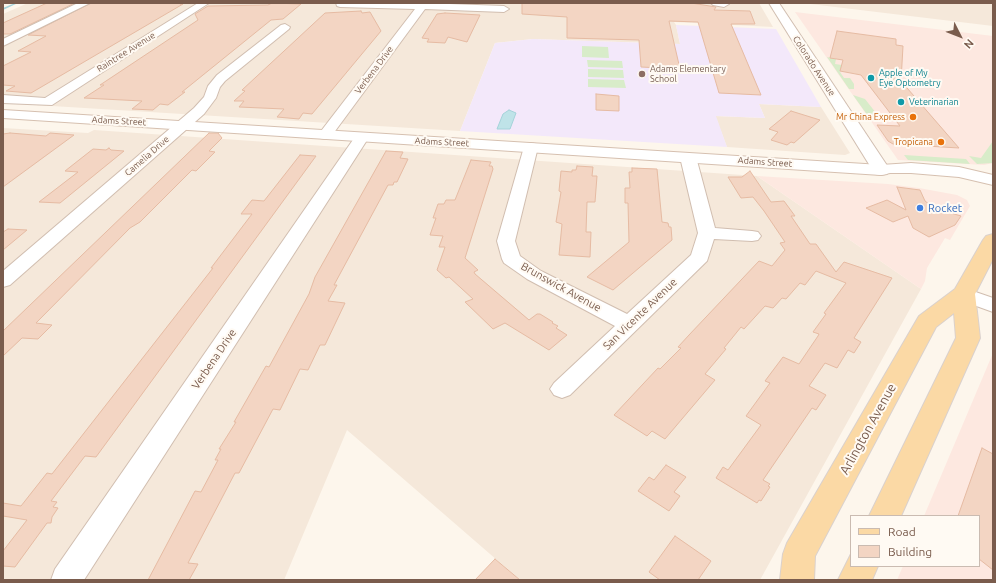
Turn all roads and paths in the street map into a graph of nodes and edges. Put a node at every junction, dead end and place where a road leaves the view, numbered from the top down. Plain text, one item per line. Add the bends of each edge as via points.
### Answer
1 (85, 3) edge
2 (204, 3) edge
3 (774, 3) edge
4 (340, 4) dead end
5 (422, 6) junction
6 (505, 9) edge
7 (285, 27) dead end
8 (3, 43) edge
9 (3, 99) edge
10 (3, 114) edge
11 (183, 125) junction
12 (325, 135) junction
13 (362, 137) junction
14 (531, 147) junction
15 (688, 157) junction
16 (881, 170) junction
17 (993, 180) edge
18 (993, 196) edge
19 (707, 233) junction
20 (752, 236) dead end
21 (993, 240) edge
22 (3, 281) edge
23 (964, 294) junction
24 (993, 305) edge
25 (630, 324) junction
26 (562, 389) dead end
27 (885, 515) edge
28 (861, 567) edge
29 (66, 580) edge
30 (796, 580) edge
31 (855, 580) edge

1 - 8 street
2 - 9 street, Raintree Avenue via 47,102
3 - 16 main road, Colorado Avenue
4 - 5 street
5 - 6 street
5 - 12 street, Verbena Drive
7 - 11 street, Camelia Drive via 221,78 214,86 210,98
10 - 11 main road, Adams Street
11 - 12 main road, Adams Street
11 - 22 street, Camelia Drive
12 - 13 main road, Adams Street
13 - 14 main road, Adams Street
13 - 29 street, Verbena Drive
14 - 15 main road, Adams Street
14 - 25 street, Brunswick Avenue via 506,241 511,259 534,275
15 - 16 main road, Adams Street
15 - 19 street
16 - 17 main road, Adams Street via 911,168 958,172
16 - 18 main road, Adams Street via 896,176 962,187
19 - 20 street
19 - 25 street, San Vicente Avenue via 700,257
21 - 23 main road, Arlington Avenue
23 - 24 street
23 - 27 main road via 968,338
23 - 30 main road, Arlington Avenue via 927,322 800,554
25 - 26 street, San Vicente Avenue
28 - 31 main road

